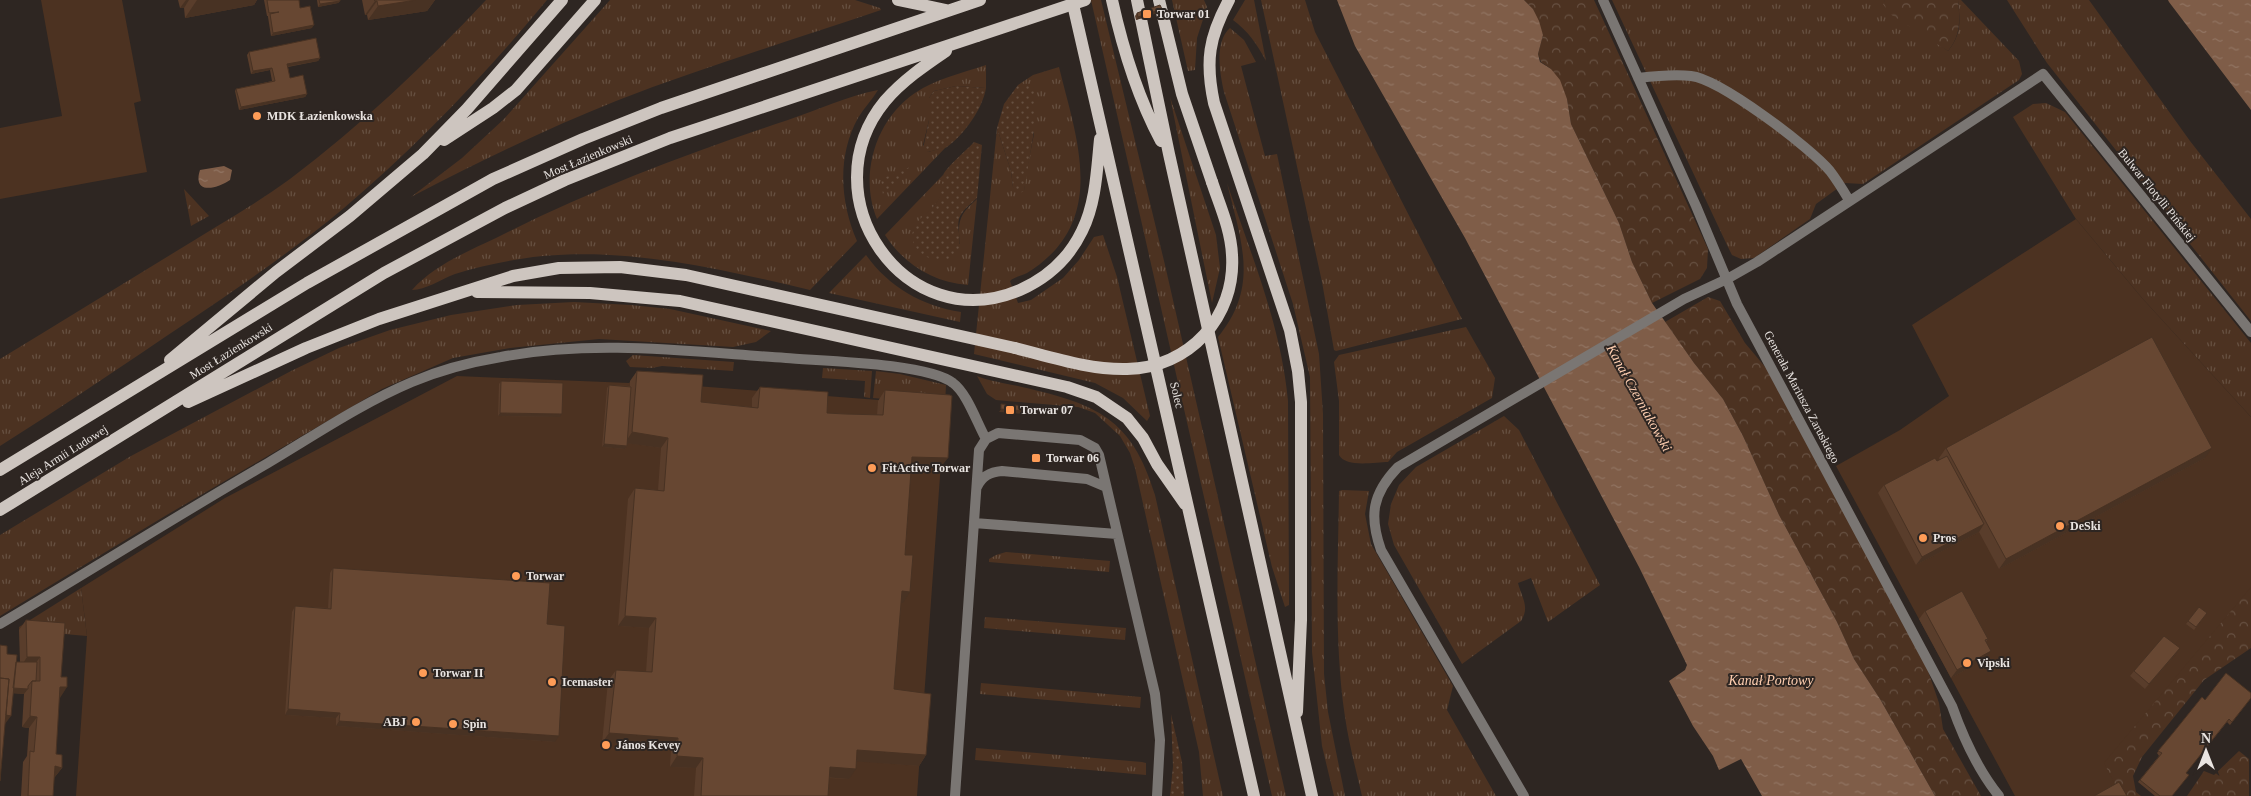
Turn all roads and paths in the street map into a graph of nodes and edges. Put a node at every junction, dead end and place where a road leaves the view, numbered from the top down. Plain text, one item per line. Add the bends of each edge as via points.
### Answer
1 (562, 0) edge
2 (595, 0) edge
3 (898, 0) edge
4 (1072, 0) edge
5 (1085, 0) edge
6 (1112, 0) edge
7 (1137, 0) edge
8 (1159, 0) edge
9 (1229, 0) edge
10 (1603, 0) edge
11 (974, 2) edge
12 (949, 10) junction
13 (959, 42) junction
14 (1638, 78) junction
15 (1102, 128) junction
16 (423, 154) junction
17 (1168, 154) junction
18 (1849, 200) junction
19 (1727, 279) junction
20 (465, 293) junction
21 (2251, 332) edge
22 (137, 388) junction
23 (140, 424) junction
24 (986, 439) junction
25 (0, 470) edge
26 (1106, 487) junction
27 (976, 488) junction
28 (1188, 509) junction
29 (0, 510) edge
30 (974, 523) junction
31 (1117, 534) junction
32 (0, 624) edge
33 (1296, 729) junction
34 (955, 796) edge
35 (1157, 796) edge
36 (1254, 796) edge
37 (1312, 796) edge
38 (1524, 796) edge
39 (1999, 796) edge

1 - 16 main road
2 - 16 main road via 509,96
3 - 12 main road
4 - 15 main road, Solec
5 - 13 main road, Most Łazienkowski, bridge
6 - 17 main road via 1136,88
7 - 17 main road
8 - 20 main road, bridge via 1182,94 1227,225 1232,254 1231,276 1222,312 1200,341 1176,358 1152,366 1125,369 1083,364 736,285 653,270 558,268 513,276
9 - 33 main road via 1212,39 1208,58 1209,79 1214,103 1290,330 1301,402 1301,620
10 - 14 lane, Generała Mariusza Zaruskiego
11 - 12 main road, Most Łazienkowski
12 - 22 main road, Most Łazienkowski via 661,108 493,179 307,282
13 - 15 main road via 903,83 884,103 872,120 860,152 856,189 864,223 882,254 918,284 944,295 979,299 1015,292 1042,278 1060,263 1083,229 1095,188
13 - 23 main road, Most Łazienkowski via 670,138 565,180 505,208 377,278
14 - 18 lane via 1693,76 1716,84 1797,141 1830,170
14 - 19 lane, Generała Mariusza Zaruskiego
15 - 28 main road, Solec
16 - 22 main road
17 - 33 main road
18 - 19 lane
18 - 21 lane, Bulwar Flotylli Pińskiej via 2043,74
19 - 38 lane via 1684,299 1398,467 1381,487 1373,517 1374,532 1381,550
19 - 39 lane, Generała Mariusza Zaruskiego via 1737,304 1952,706 1962,733
20 - 23 main road via 344,332
20 - 28 main road via 618,294 680,301 1082,391 1117,409 1127,418
22 - 25 main road, Aleja Armii Ludowej
23 - 29 main road, Aleja Armii Ludowej
24 - 26 lane via 1004,433 1086,442 1095,448 1099,456
24 - 27 lane via 979,450
24 - 32 lane via 963,393 954,383 936,375 895,366 644,349 572,349 503,356 434,373 391,391
26 - 27 lane via 1088,479 1002,471 989,473
26 - 31 lane
27 - 30 lane
28 - 36 main road, Solec
30 - 31 lane
30 - 34 lane
31 - 35 lane via 1155,694 1160,740
33 - 37 main road

